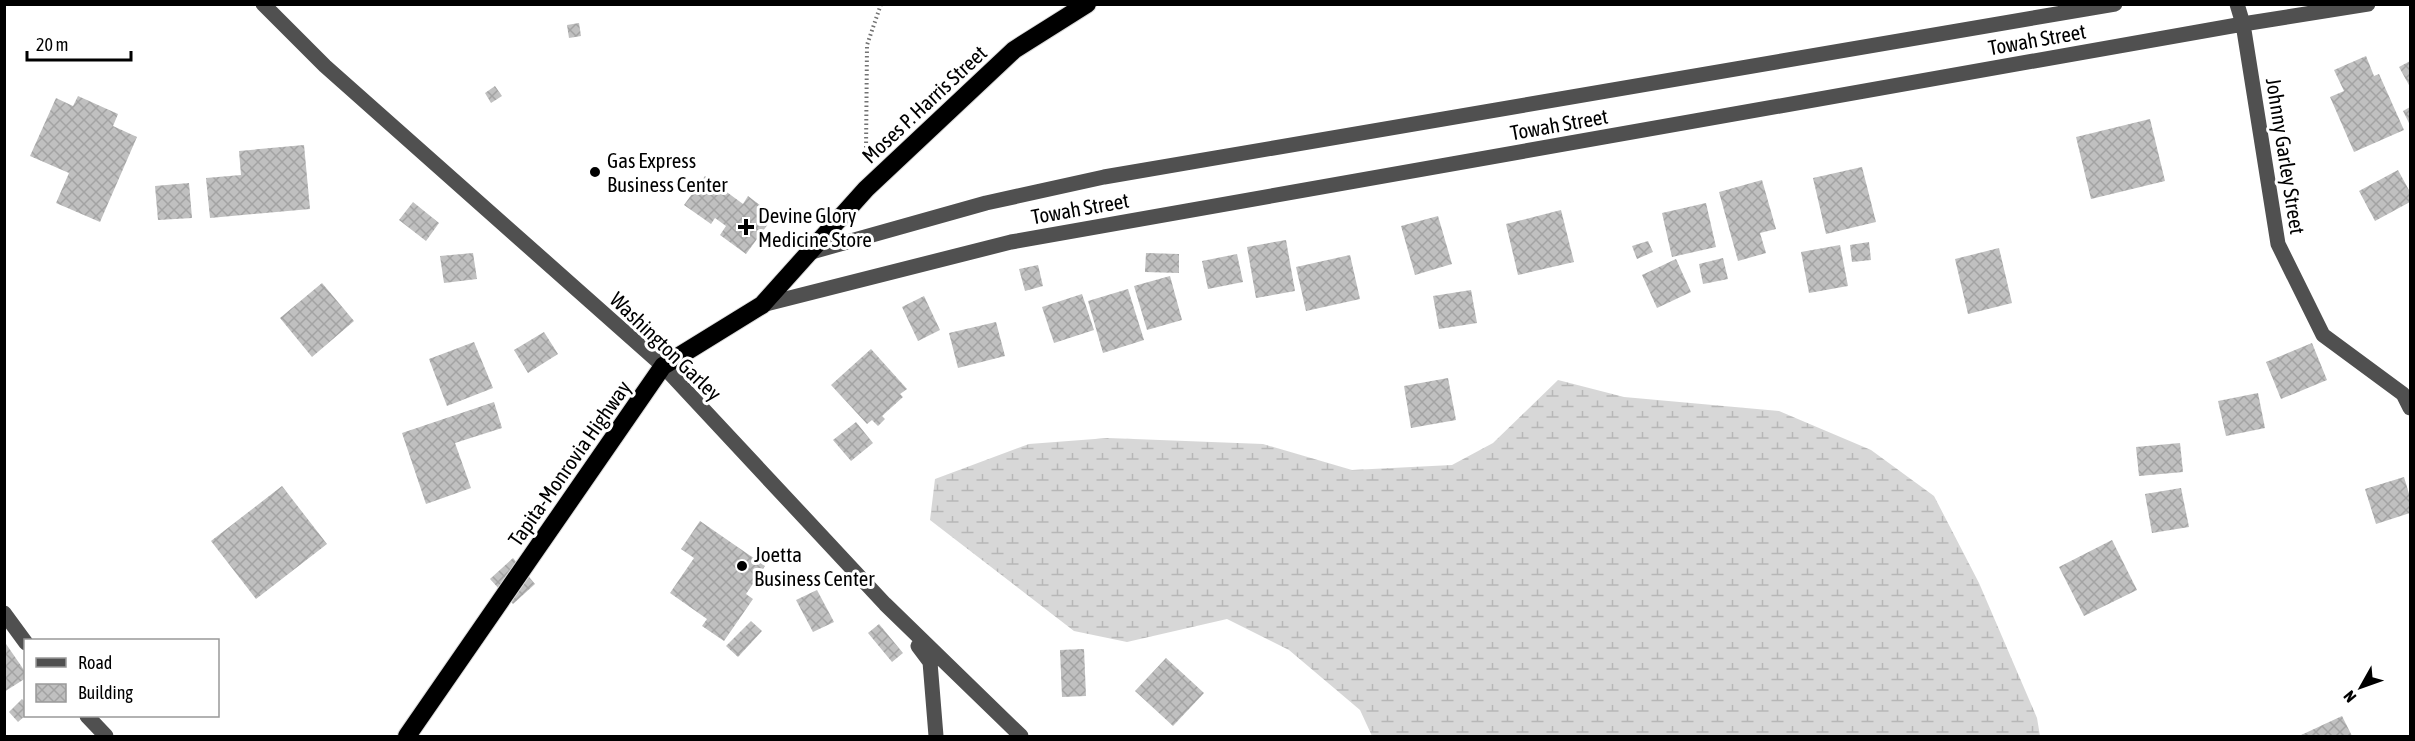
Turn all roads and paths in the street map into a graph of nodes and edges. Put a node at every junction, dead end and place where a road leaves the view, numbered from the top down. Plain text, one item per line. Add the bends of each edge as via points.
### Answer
1 (263, 4) edge
2 (881, 4) edge
3 (1087, 4) edge
4 (2115, 4) edge
5 (2237, 4) edge
6 (2367, 4) edge
7 (2243, 24) junction
8 (866, 189) junction
9 (806, 253) junction
10 (762, 305) junction
11 (663, 366) junction
12 (2410, 408) edge
13 (885, 604) junction
14 (4, 613) edge
15 (24, 640) edge
16 (88, 717) edge
17 (106, 736) edge
18 (407, 736) edge
19 (936, 736) edge
20 (1022, 736) edge

1 - 11 street, Washington Garley via 326,66
2 - 8 path via 867,45
3 - 8 highway, Moses P. Harris Street via 1014,50
4 - 9 street, Towah Street via 1104,177 986,203
5 - 7 street, Johnny Garley Street
6 - 7 street, Towah Street
7 - 10 street, Towah Street via 1011,242
7 - 12 street, Johnny Garley Street via 2278,244 2323,335 2403,394
8 - 9 highway, Moses P. Harris Street
9 - 10 highway, Tapita-Monrovia Highway
10 - 11 highway, Tapita-Monrovia Highway
11 - 13 street, Washington Garley
11 - 18 highway, Tapita-Monrovia Highway
13 - 19 street via 930,662
13 - 20 street, Washington Garley
14 - 15 street
16 - 17 street

